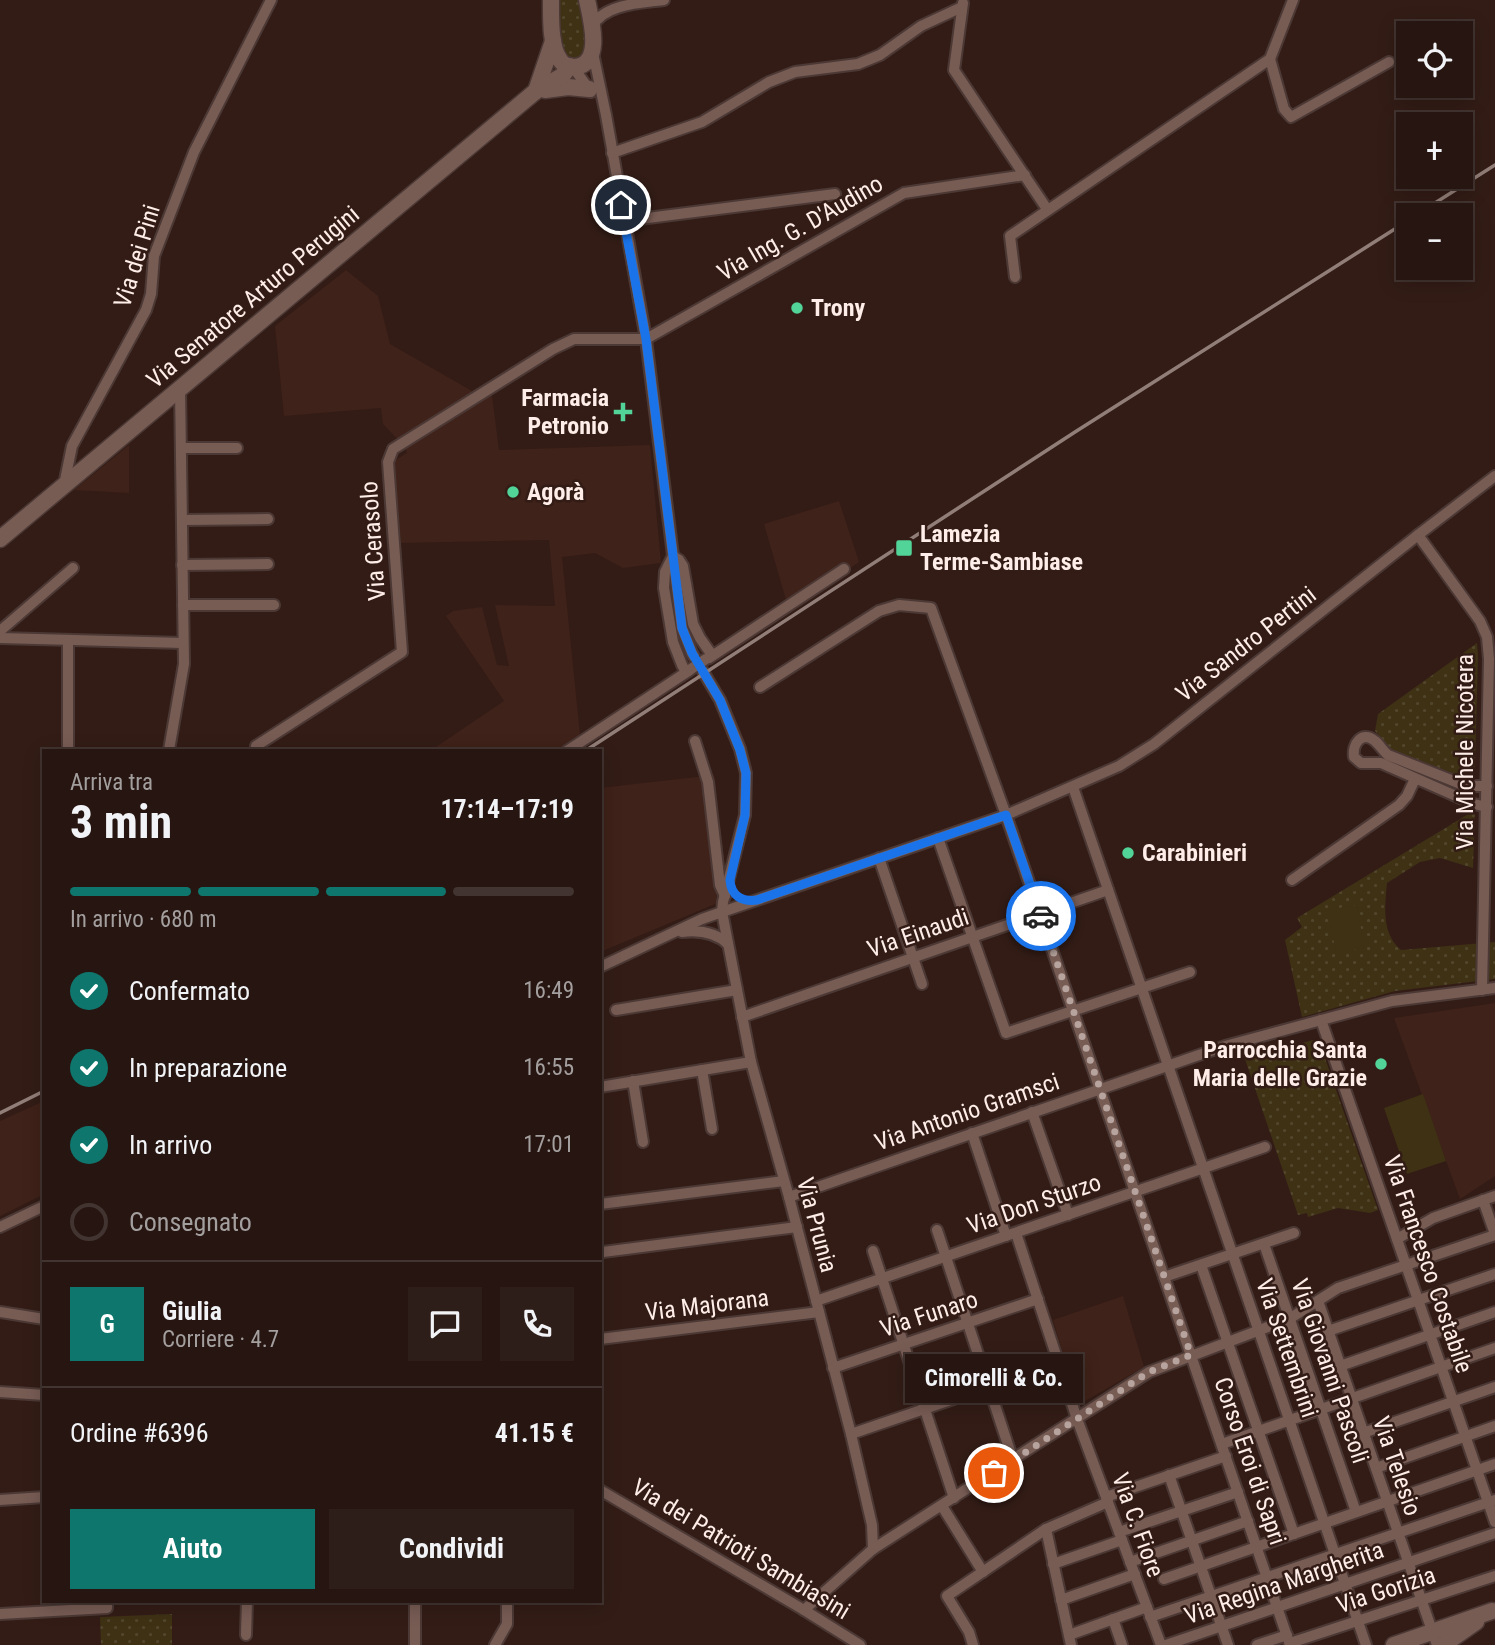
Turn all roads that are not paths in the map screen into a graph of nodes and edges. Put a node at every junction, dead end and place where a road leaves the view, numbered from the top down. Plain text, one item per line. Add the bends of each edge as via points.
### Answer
1 (271, 0) edge
2 (551, 0) edge
3 (587, 0) edge
4 (616, 0) edge
5 (664, 0) edge
6 (1293, 0) edge
7 (641, 2) junction
8 (963, 3) edge
9 (592, 28) junction
10 (554, 41) junction
11 (593, 53) junction
12 (1270, 59) junction
13 (1389, 62) dead end
14 (572, 67) junction
15 (589, 89) junction
16 (536, 91) junction
17 (606, 115) junction
18 (612, 153) junction
19 (1025, 175) junction
20 (835, 194) dead end
21 (1047, 209) junction
22 (624, 221) junction
23 (1015, 277) dead end
24 (646, 339) junction
25 (180, 388) junction
26 (181, 448) junction
27 (237, 448) dead end
28 (1495, 476) edge
29 (64, 485) junction
30 (268, 519) dead end
31 (181, 520) junction
32 (1418, 535) junction
33 (0, 539) edge
34 (673, 556) junction
35 (268, 564) dead end
36 (182, 565) junction
37 (73, 568) dead end
38 (844, 569) dead end
39 (183, 605) junction
40 (274, 605) dead end
41 (0, 631) edge
42 (0, 638) edge
43 (68, 640) junction
44 (183, 643) junction
45 (709, 657) junction
46 (689, 671) junction
47 (761, 687) dead end
48 (695, 741) dead end
49 (68, 749) edge
50 (169, 749) edge
51 (258, 749) edge
52 (569, 749) edge
53 (1415, 779) junction
54 (1487, 786) junction
55 (1073, 787) junction
56 (1487, 807) junction
57 (1006, 815) junction
58 (938, 838) junction
59 (879, 858) junction
60 (730, 876) junction
61 (1292, 880) dead end
62 (1108, 890) junction
63 (725, 896) junction
64 (757, 900) junction
65 (722, 912) junction
66 (1040, 913) junction
67 (673, 934) junction
68 (972, 937) junction
69 (728, 944) junction
70 (913, 957) junction
71 (602, 963) edge
72 (1190, 972) dead end
73 (922, 984) dead end
74 (1141, 988) junction
75 (1495, 988) edge
76 (737, 990) junction
77 (1482, 990) junction
78 (616, 1010) dead end
79 (1073, 1010) junction
80 (742, 1017) junction
81 (1321, 1020) junction
82 (751, 1062) junction
83 (1168, 1065) junction
84 (702, 1070) junction
85 (633, 1082) junction
86 (602, 1087) edge
87 (1100, 1088) junction
88 (1032, 1112) junction
89 (712, 1129) dead end
90 (972, 1133) junction
91 (643, 1142) dead end
92 (1265, 1147) dead end
93 (1203, 1168) junction
94 (784, 1181) junction
95 (1135, 1192) junction
96 (1495, 1196) edge
97 (789, 1197) junction
98 (1483, 1200) junction
99 (602, 1204) edge
100 (42, 1207) edge
101 (1068, 1215) junction
102 (0, 1227) edge
103 (796, 1227) junction
104 (937, 1230) dead end
105 (1294, 1233) dead end
106 (1011, 1234) junction
107 (1495, 1234) edge
108 (1397, 1238) junction
109 (1264, 1244) junction
110 (873, 1251) dead end
111 (603, 1252) dead end
112 (1233, 1254) junction
113 (946, 1257) junction
114 (1201, 1265) junction
115 (1406, 1265) junction
116 (1495, 1274) edge
117 (1164, 1277) junction
118 (882, 1279) junction
119 (1038, 1299) junction
120 (1418, 1300) junction
121 (1318, 1301) junction
122 (817, 1307) junction
123 (0, 1312) edge
124 (1495, 1312) edge
125 (42, 1319) edge
126 (1290, 1319) junction
127 (968, 1323) junction
128 (1259, 1330) junction
129 (1328, 1331) junction
130 (1430, 1335) junction
131 (602, 1339) edge
132 (1228, 1342) junction
133 (903, 1344) junction
134 (1495, 1348) edge
135 (1191, 1355) junction
136 (1059, 1363) junction
137 (1340, 1366) junction
138 (1441, 1367) junction
139 (834, 1368) junction
140 (989, 1386) junction
141 (1495, 1387) edge
142 (0, 1392) edge
143 (42, 1395) edge
144 (1351, 1399) junction
145 (1453, 1402) junction
146 (924, 1408) junction
147 (1321, 1410) junction
148 (1077, 1419) junction
149 (1290, 1420) junction
150 (1495, 1426) edge
151 (1259, 1431) junction
152 (1363, 1433) junction
153 (851, 1434) junction
154 (1465, 1437) junction
155 (1222, 1444) junction
156 (1226, 1456) junction
157 (1013, 1460) junction
158 (1495, 1464) edge
159 (1376, 1468) junction
160 (1477, 1470) junction
161 (1169, 1475) junction
162 (602, 1491) edge
163 (1238, 1492) junction
164 (42, 1497) edge
165 (954, 1498) junction
166 (1107, 1499) junction
167 (0, 1500) edge
168 (1387, 1501) junction
169 (1492, 1501) edge
170 (942, 1506) junction
171 (1182, 1511) junction
172 (1356, 1512) junction
173 (1248, 1521) junction
174 (1495, 1522) edge
175 (1325, 1523) junction
176 (1046, 1529) junction
177 (1398, 1533) junction
178 (1495, 1533) edge
179 (1294, 1534) junction
180 (1120, 1536) junction
181 (1192, 1541) junction
182 (1256, 1546) junction
183 (873, 1549) junction
184 (1335, 1554) junction
185 (1130, 1562) junction
186 (1408, 1563) junction
187 (1054, 1564) junction
188 (1201, 1566) junction
189 (983, 1572) junction
190 (1135, 1574) junction
191 (1495, 1576) edge
192 (1267, 1577) junction
193 (1164, 1579) dead end
194 (1345, 1584) junction
195 (1212, 1596) junction
196 (1061, 1600) junction
197 (1421, 1600) junction
198 (107, 1603) edge
199 (247, 1603) edge
200 (415, 1603) edge
201 (507, 1603) edge
202 (62, 1606) edge
203 (1277, 1607) junction
204 (804, 1610) junction
205 (1494, 1610) edge
206 (1149, 1612) junction
207 (0, 1614) edge
208 (1113, 1619) junction
209 (1358, 1621) junction
210 (1222, 1626) junction
211 (247, 1635) dead end
212 (1435, 1638) edge
213 (1070, 1640) edge
214 (1289, 1641) edge
215 (415, 1645) edge
216 (495, 1645) edge
217 (860, 1645) edge
218 (973, 1645) edge
219 (1122, 1645) edge
220 (1163, 1645) edge
221 (1228, 1645) edge
222 (1257, 1645) edge
223 (1366, 1645) edge
224 (1394, 1645) edge
225 (1443, 1645) edge

1 - 29 street, Via dei Pini via 194,152 154,256 146,310 72,446
2 - 10 street
3 - 9 street
4 - 7 street
5 - 7 street
6 - 12 street
7 - 9 street via 606,11
8 - 18 street via 880,55 858,64 794,72 702,122
8 - 19 street via 954,70
9 - 11 street
10 - 14 street via 560,61
10 - 16 street
11 - 14 street, Via Senatore Arturo Perugini via 582,65
11 - 17 street
12 - 13 street via 1284,109 1291,117
12 - 21 street
14 - 15 street
14 - 16 street, Via Senatore Arturo Perugini
15 - 16 street
15 - 17 street
16 - 25 street, Via Senatore Arturo Perugini
17 - 18 street
18 - 22 street
19 - 21 street
19 - 24 street, Via Ing. G. D'Audino via 904,193
20 - 22 street
21 - 23 street via 1010,236
22 - 24 street
24 - 34 street
24 - 51 street, Via Cerasolo via 574,339 393,449 388,462 402,652
25 - 26 street
25 - 29 street, Via Senatore Arturo Perugini
26 - 27 street
26 - 31 street
28 - 32 street, Via Sandro Pertini
29 - 33 street, Via Senatore Arturo Perugini
30 - 31 street
31 - 36 street
32 - 54 street, Via Michele Nicotera via 1487,637
32 - 55 street, Via Sandro Pertini via 1154,744
34 - 45 street via 683,566 693,624
34 - 46 street via 664,588 677,656
34 - 60 street via 682,628 720,700 746,773 745,815
35 - 36 street
36 - 39 street
37 - 41 street
38 - 45 street
39 - 40 street
39 - 44 street
42 - 43 street
43 - 44 street
43 - 49 street
44 - 50 street via 184,664
45 - 46 street, bridge
46 - 52 street
47 - 57 street, Corso Eroi di Sapri via 879,611 899,605 931,608
48 - 63 street via 708,782 718,876
53 - 54 street via 1381,763 1357,761 1355,743 1369,738 1388,755 1466,786
53 - 56 street
53 - 61 street via 1399,805
54 - 56 street, Via Michele Nicotera
55 - 57 street, Via Sandro Pertini
55 - 62 street, Via Settembrini
56 - 77 street, Via Michele Nicotera
57 - 58 street, Via Sandro Pertini
57 - 66 street, Corso Eroi di Sapri
58 - 59 street, Via Sandro Pertini
58 - 68 street
59 - 64 street, Via Sandro Pertini
59 - 70 street
60 - 63 street
60 - 64 street via 738,898
62 - 66 street, Via Einaudi
62 - 74 street, Via Settembrini
63 - 65 street
64 - 65 street, Via Sandro Pertini
65 - 67 street, Via Sandro Pertini
65 - 69 street, Via Prunia
66 - 68 street, Via Einaudi
66 - 79 street, Corso Eroi di Sapri
67 - 69 street via 698,931
67 - 71 street, Via Sandro Pertini
68 - 70 street, Via Einaudi
68 - 79 street via 1006,1033
69 - 76 street, Via Prunia
70 - 73 street
70 - 80 street, Via Einaudi
72 - 74 street
74 - 79 street
74 - 83 street, Via Settembrini
75 - 77 street, Via Antonio Gramsci
76 - 78 street
76 - 80 street, Via Prunia
77 - 81 street, Via Antonio Gramsci via 1392,1002
79 - 87 street, Corso Eroi di Sapri
80 - 82 street, Via Prunia
81 - 83 street, Via Antonio Gramsci
81 - 108 street, Via Francesco Costabile
82 - 84 street
82 - 94 street, Via Prunia
83 - 87 street, Via Antonio Gramsci
83 - 93 street, Via Settembrini
84 - 85 street
84 - 89 street
85 - 86 street
85 - 91 street
87 - 88 street, Via Antonio Gramsci
87 - 95 street, Corso Eroi di Sapri
88 - 90 street, Via Antonio Gramsci
88 - 101 street
90 - 97 street, Via Antonio Gramsci
90 - 106 street, Via C. Fiore
92 - 93 street, Via Don Sturzo
93 - 95 street, Via Don Sturzo
93 - 112 street, Via Settembrini
94 - 97 street, Via Prunia
94 - 99 street
95 - 101 street, Via Don Sturzo
95 - 117 street, Corso Eroi di Sapri
96 - 98 street
97 - 103 street, Via Prunia
98 - 107 street
98 - 108 street via 1433,1218
100 - 102 street
101 - 106 street, Via Don Sturzo
103 - 111 street
103 - 122 street, Via Prunia
104 - 113 street
105 - 109 street
106 - 113 street, Via Don Sturzo
106 - 119 street, Via C. Fiore
107 - 115 street
108 - 115 street, Via Francesco Costabile
109 - 112 street
109 - 126 street, Via Giovanni Pascoli
110 - 118 street
112 - 114 street
112 - 128 street, Via Settembrini
113 - 118 street, Via Don Sturzo
113 - 127 street
114 - 117 street
114 - 132 street
115 - 120 street, Via Francesco Costabile
115 - 121 street via 1338,1288
116 - 120 street
117 - 135 street, Corso Eroi di Sapri
118 - 122 street, Via Don Sturzo
118 - 133 street
119 - 127 street, Via Funaro
119 - 136 street, Via C. Fiore
120 - 129 street
120 - 130 street, Via Francesco Costabile
121 - 126 street
121 - 129 street, Via Telesio
122 - 131 street, Via Majorana
122 - 139 street, Via Prunia
123 - 125 street
124 - 130 street
126 - 128 street
126 - 147 street, Via Giovanni Pascoli
127 - 133 street, Via Funaro
127 - 140 street
128 - 132 street
128 - 149 street, Via Settembrini
129 - 137 street, Via Telesio
130 - 137 street
130 - 138 street, Via Francesco Costabile
132 - 135 street
132 - 151 street
133 - 139 street, Via Funaro
133 - 146 street
134 - 138 street
135 - 148 street via 1149,1372
135 - 155 street, Corso Eroi di Sapri
136 - 140 street
136 - 148 street, Via C. Fiore
137 - 144 street, Via Telesio
138 - 144 street
138 - 145 street, Via Francesco Costabile
139 - 153 street, Via Prunia
140 - 146 street
140 - 157 street
141 - 145 street
142 - 143 street
144 - 147 street
144 - 152 street, Via Telesio
145 - 152 street
145 - 154 street, Via Francesco Costabile
146 - 153 street
146 - 165 street
147 - 149 street
147 - 172 street, Via Giovanni Pascoli
148 - 157 street
148 - 166 street, Via C. Fiore
149 - 151 street
149 - 175 street, Via Settembrini
150 - 154 street
151 - 155 street
151 - 179 street
152 - 159 street, Via Telesio
153 - 183 street, Via Prunia via 872,1525
154 - 159 street
154 - 160 street, Via Francesco Costabile
155 - 156 street, Corso Eroi di Sapri
156 - 161 street
156 - 163 street, Corso Eroi di Sapri
157 - 165 street
158 - 160 street
159 - 168 street, Via Telesio
160 - 168 street
160 - 169 street, Via Francesco Costabile
161 - 166 street
161 - 171 street
162 - 204 street, Via dei Patrioti Sambiasini
163 - 171 street
163 - 173 street, Corso Eroi di Sapri
164 - 167 street
165 - 170 street
166 - 176 street
166 - 180 street, Via C. Fiore
168 - 172 street
168 - 177 street, Via Telesio
169 - 174 street, Via Francesco Costabile
169 - 177 street
170 - 183 street
170 - 189 street
171 - 180 street
171 - 181 street
172 - 175 street
173 - 181 street
173 - 182 street, Corso Eroi di Sapri
175 - 179 street
175 - 184 street, Via Settembrini
176 - 187 street
176 - 189 street
177 - 184 street
177 - 186 street, Via Telesio
178 - 186 street, Via Regina Margherita
179 - 182 street
180 - 185 street, Via C. Fiore
180 - 187 street
181 - 185 street
181 - 188 street
182 - 188 street
182 - 192 street, Corso Eroi di Sapri
183 - 204 street
184 - 192 street
184 - 194 street, Via Settembrini
185 - 190 street, Via C. Fiore
186 - 194 street, Via Regina Margherita
186 - 197 street, Via Telesio
187 - 196 street
188 - 193 street
188 - 195 street
189 - 218 street via 947,1596
190 - 196 street
190 - 206 street, Via C. Fiore
191 - 197 street, Via Gorizia
192 - 195 street
192 - 203 street, Corso Eroi di Sapri
194 - 203 street, Via Regina Margherita
194 - 209 street, Via Settembrini
195 - 206 street
195 - 210 street
196 - 213 street
197 - 209 street, Via Gorizia
197 - 212 street, Via Telesio
198 - 202 street via 107,1608
199 - 211 street
200 - 215 street
201 - 216 street via 507,1624
202 - 207 street
203 - 210 street, Via Regina Margherita
203 - 214 street, Corso Eroi di Sapri
204 - 217 street, Via dei Patrioti Sambiasini
205 - 212 street
205 - 225 street
206 - 208 street
206 - 220 street, Via C. Fiore
208 - 213 street
208 - 219 street
209 - 214 street, Via Gorizia
209 - 223 street, Via Settembrini
210 - 220 street, Via Regina Margherita
210 - 221 street
212 - 224 street
214 - 222 street, Via Gorizia

